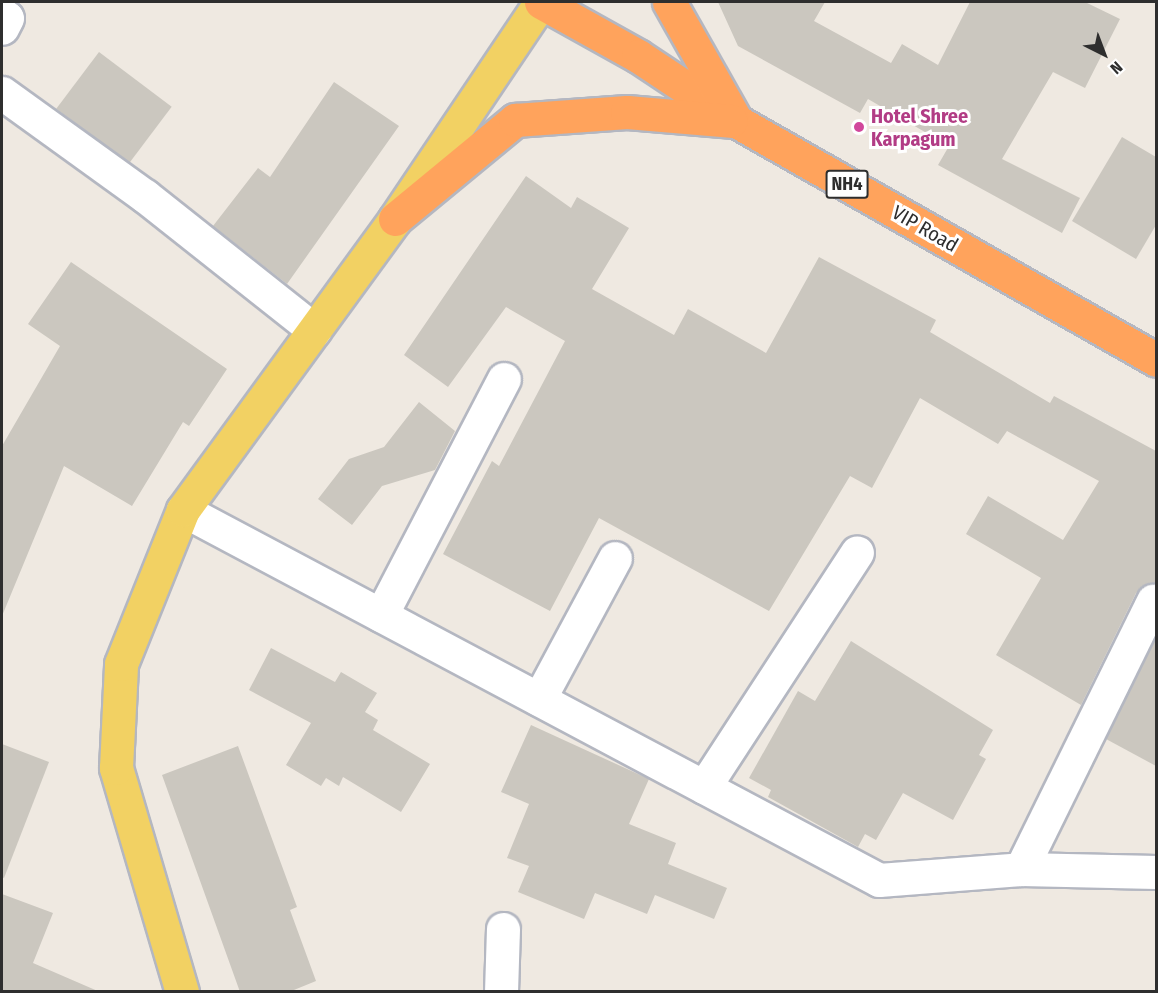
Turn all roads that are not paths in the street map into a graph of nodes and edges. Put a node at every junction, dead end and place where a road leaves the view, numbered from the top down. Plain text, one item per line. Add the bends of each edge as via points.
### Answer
1 (541, 2) edge
2 (669, 2) edge
3 (2, 14) edge
4 (2, 28) edge
5 (2, 93) edge
6 (736, 121) junction
7 (395, 219) junction
8 (314, 330) junction
9 (1156, 360) edge
10 (504, 379) dead end
11 (183, 510) junction
12 (857, 552) dead end
13 (615, 558) dead end
14 (1154, 601) dead end
15 (381, 615) junction
16 (539, 699) junction
17 (704, 787) junction
18 (1021, 869) junction
19 (1156, 872) edge
20 (503, 929) dead end
21 (182, 992) edge
22 (501, 992) edge

1 - 6 highway, VIP Road / NH4 via 638,56
1 - 7 main road
2 - 6 highway
3 - 4 street via 7,18
5 - 8 street via 145,196
6 - 7 highway via 627,112 514,120
6 - 9 highway, VIP Road / NH4
7 - 8 main road
8 - 11 main road
10 - 15 street
11 - 15 street
11 - 21 main road via 121,664 116,768
12 - 17 street
13 - 16 street
14 - 18 street
15 - 16 street
16 - 17 street
17 - 18 street via 879,880
18 - 19 street
20 - 22 street

